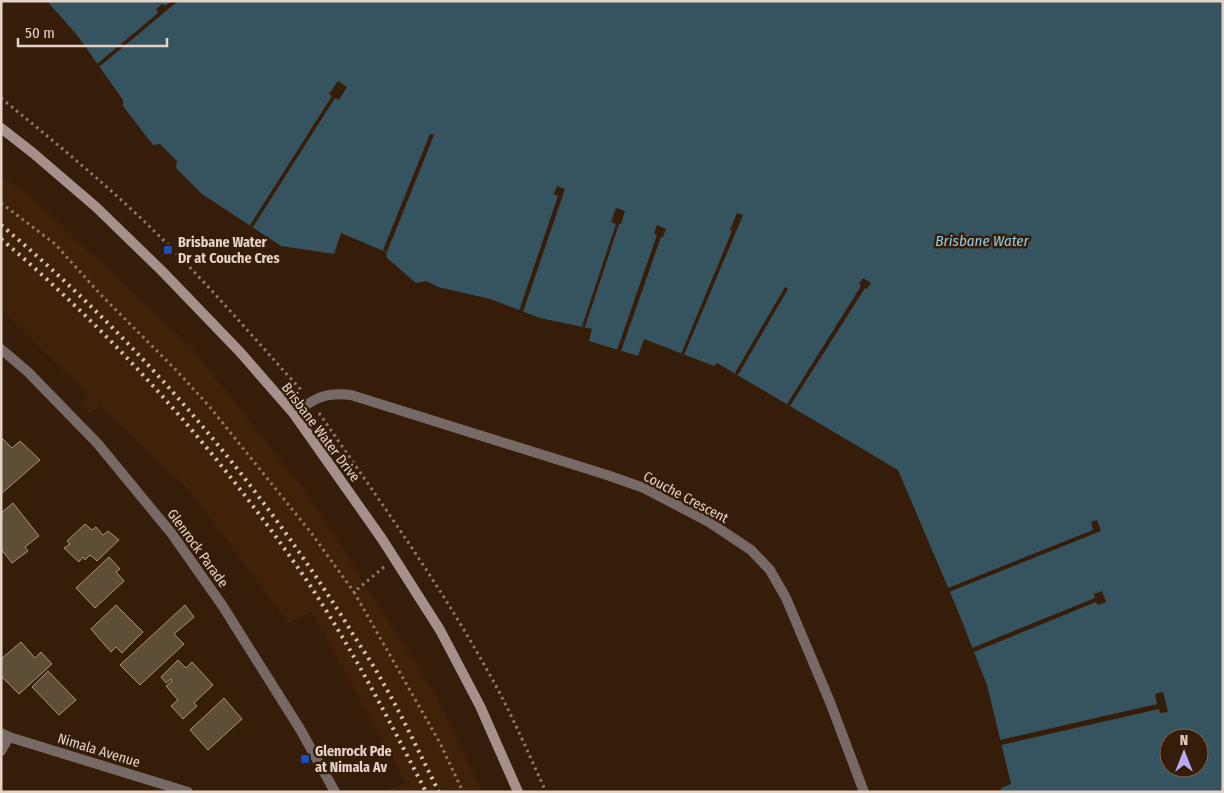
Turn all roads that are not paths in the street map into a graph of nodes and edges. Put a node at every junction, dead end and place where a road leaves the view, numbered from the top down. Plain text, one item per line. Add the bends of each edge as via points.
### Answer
1 (1, 128) edge
2 (1, 349) edge
3 (294, 414) junction
4 (5, 735) edge
5 (1, 751) edge
6 (188, 792) edge
7 (335, 792) edge
8 (518, 792) edge
9 (864, 792) edge

1 - 3 main road, Brisbane Water Drive via 96,207 162,271
2 - 7 street, Glenrock Parade via 98,444 172,534 222,605 300,729
3 - 8 main road, Brisbane Water Drive via 440,630 484,714
3 - 9 street, Couche Crescent via 324,396 351,396 644,488 741,542 761,559 778,582 830,702
4 - 5 street
4 - 6 street, Nimala Avenue

